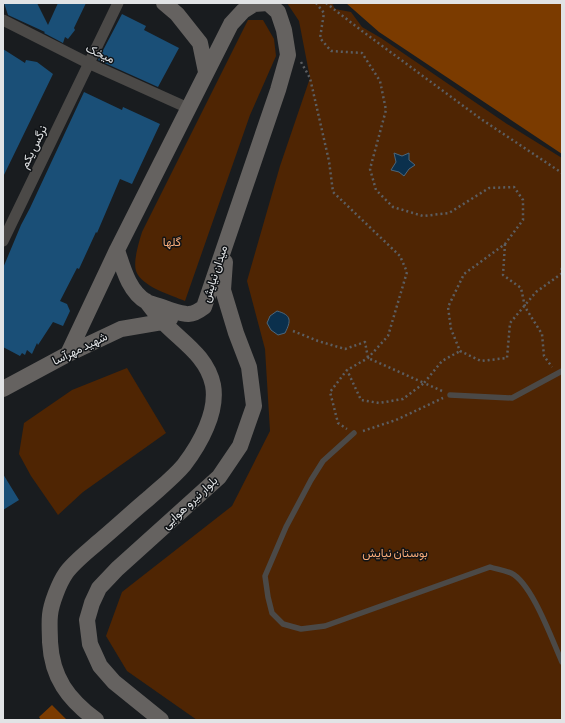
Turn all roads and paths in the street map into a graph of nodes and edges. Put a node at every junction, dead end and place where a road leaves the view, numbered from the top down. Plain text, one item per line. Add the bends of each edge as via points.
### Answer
1 (118, 3) edge
2 (164, 3) edge
3 (268, 3) edge
4 (316, 3) edge
5 (326, 3) edge
6 (3, 20) edge
7 (299, 58) dead end
8 (88, 63) junction
9 (206, 72) junction
10 (188, 108) junction
11 (562, 173) edge
12 (226, 239) junction
13 (3, 241) edge
14 (505, 244) junction
15 (117, 250) junction
16 (562, 266) edge
17 (146, 301) junction
18 (525, 307) junction
19 (184, 314) junction
20 (162, 322) junction
21 (293, 331) dead end
22 (460, 351) junction
23 (68, 354) junction
24 (368, 358) junction
25 (348, 370) junction
26 (559, 372) edge
27 (424, 383) junction
28 (3, 389) edge
29 (450, 395) junction
30 (354, 433) junction
31 (562, 662) edge
32 (96, 720) edge
33 (161, 720) edge

1 - 8 street, نرگس یکم
2 - 9 main road via 177,14 200,43
3 - 9 main road, میدان نیایش via 254,4 231,24
3 - 12 main road, میدان نیایش via 278,12 288,55
4 - 14 path via 324,13 320,38 331,51 362,53 380,81 386,110 370,168 376,190 393,207 423,216 449,213 489,188 514,187 523,200 523,220
5 - 11 path via 481,119
6 - 8 street, میخک
7 - 24 path via 310,78 329,161 333,192 400,256 407,272 388,336
8 - 10 street, میخک
8 - 13 street, نرگس یکم
9 - 10 main road, میدان نیایش
10 - 15 main road, میدان نیایش
12 - 19 main road, میدان نیایش via 204,307 195,314
12 - 33 main road, بلوار نیرو هوایی via 223,290 249,367 254,406 240,446 219,477 116,569 99,588 87,620 90,644 100,666 114,682
14 - 18 path via 503,275 521,288
14 - 22 path via 464,274 448,307 451,329
15 - 17 main road via 124,273 135,291
15 - 23 main road, میدان نیایش
16 - 18 path via 561,274 536,292
17 - 19 main road
17 - 20 main road
18 - 22 path via 510,323 507,358 481,361
18 - 26 path via 542,334 544,356
19 - 20 main road, میدان نیایش
20 - 23 main road, شهید مهرآسا via 121,330
20 - 32 main road via 207,366 213,386 213,402 205,430 183,466 66,573 55,596 50,614 52,659 55,670 70,697
21 - 24 path via 345,349 365,342
22 - 27 path via 442,360
23 - 28 main road, شهید مهرآسا
24 - 25 path
24 - 27 path
25 - 27 path via 361,400 379,403 403,399
25 - 30 path via 330,392 338,423
26 - 29 lane via 512,398
27 - 29 path
29 - 30 path via 396,420
30 - 31 lane via 323,461 286,527 265,576 272,613 283,624 301,629 325,626 490,567 511,573 526,586

